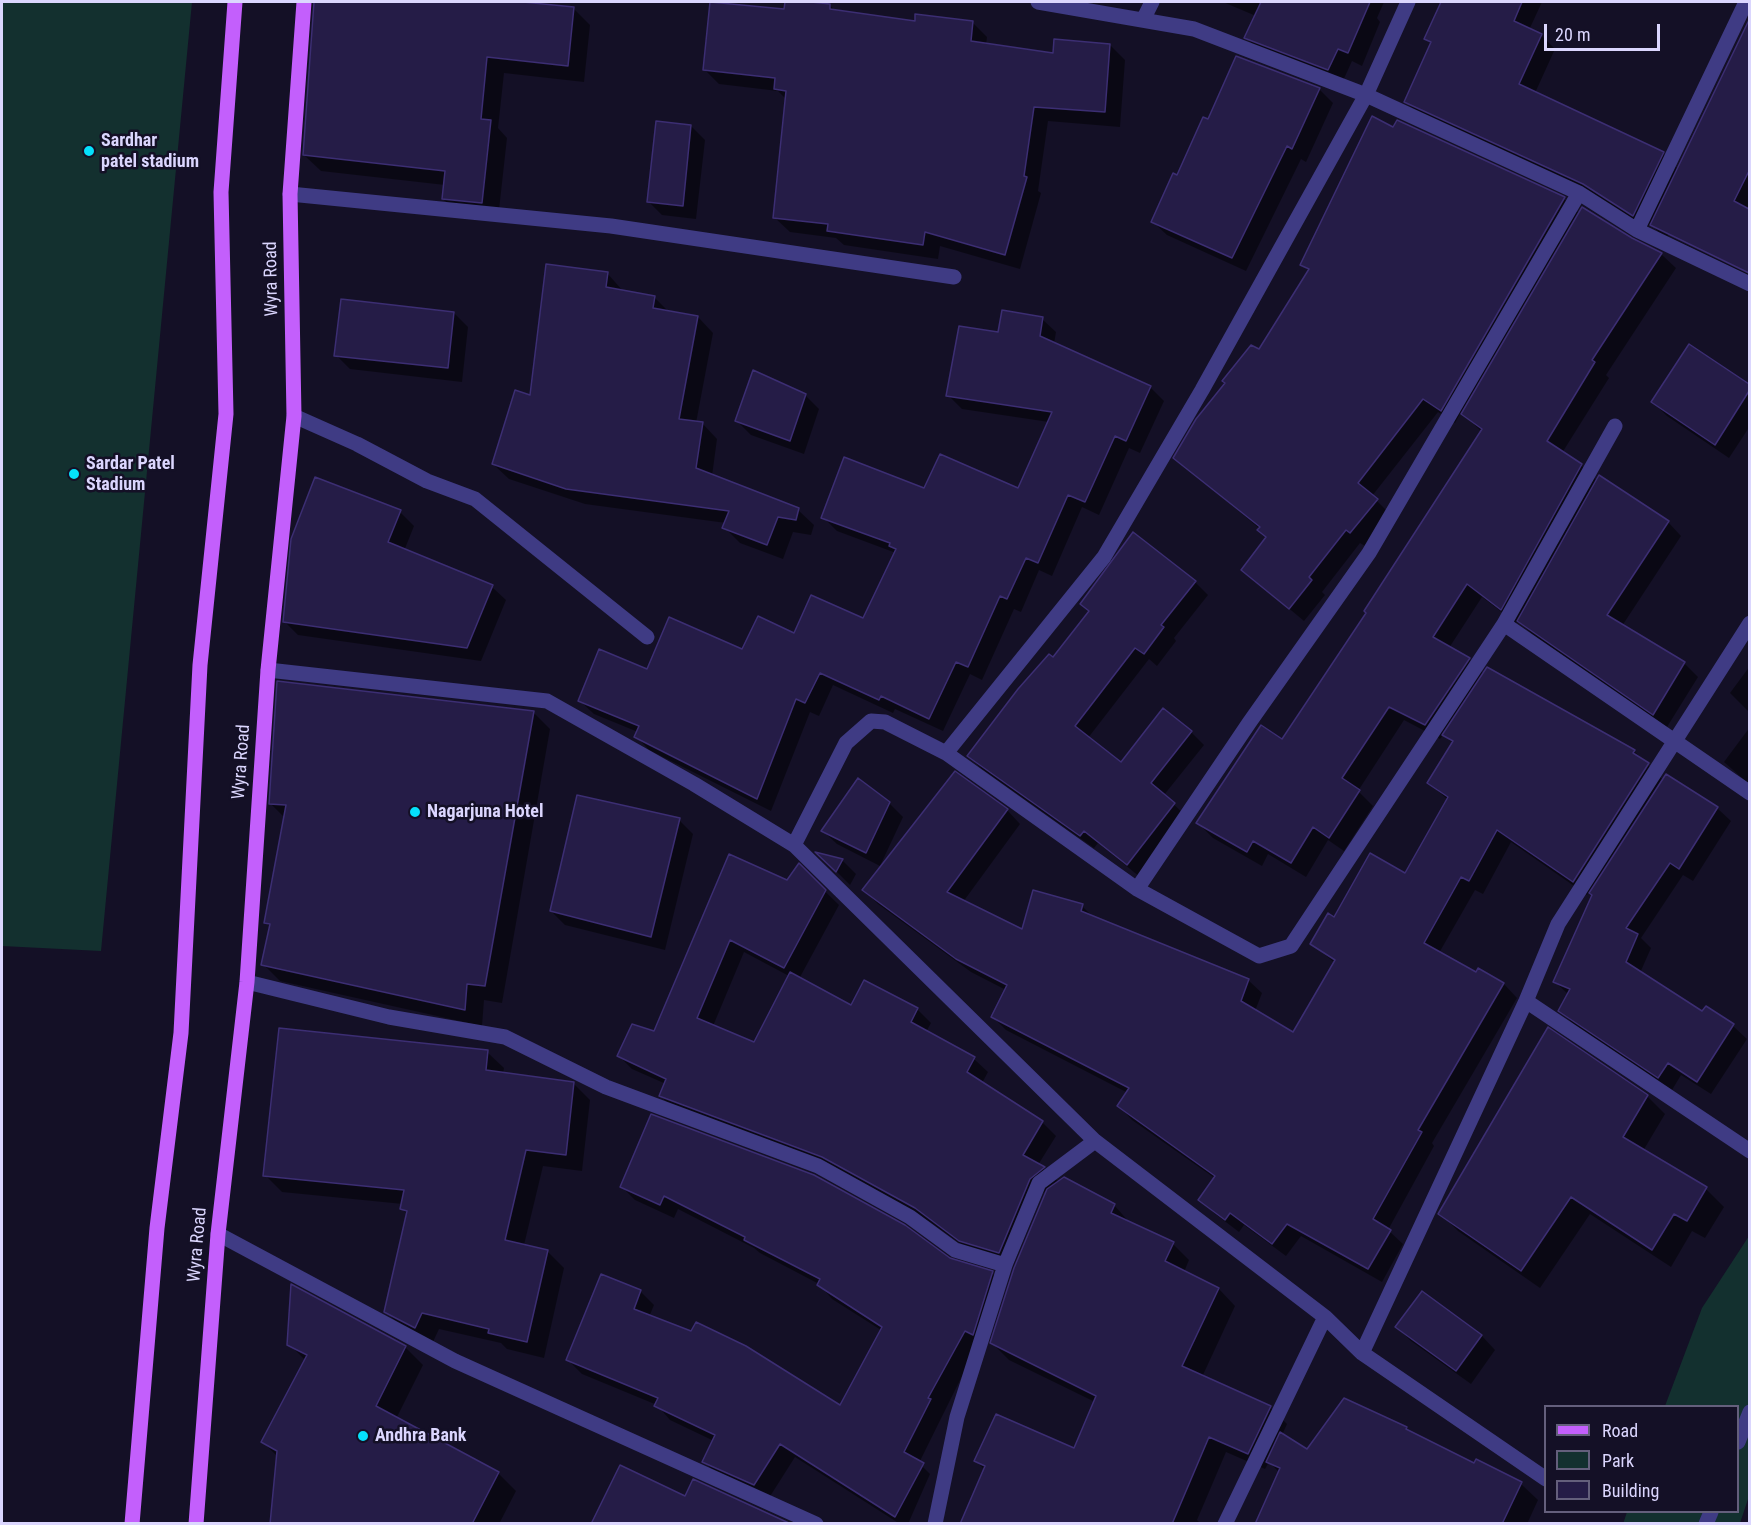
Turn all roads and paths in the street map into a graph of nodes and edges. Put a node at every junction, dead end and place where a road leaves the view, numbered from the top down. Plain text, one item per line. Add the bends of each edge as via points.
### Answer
1 (235, 2) edge
2 (304, 2) edge
3 (1038, 2) edge
4 (1152, 2) edge
5 (1408, 2) edge
6 (1746, 2) edge
7 (1144, 18) junction
8 (1366, 95) junction
9 (1579, 193) junction
10 (290, 194) junction
11 (1637, 230) junction
12 (954, 277) dead end
13 (1749, 284) edge
14 (294, 416) junction
15 (1615, 426) dead end
16 (1749, 623) edge
17 (1504, 624) junction
18 (647, 637) dead end
19 (268, 670) junction
20 (1674, 743) junction
21 (946, 753) junction
22 (1749, 793) edge
23 (794, 845) junction
24 (1137, 889) junction
25 (247, 982) junction
26 (1526, 1001) junction
27 (1095, 1141) junction
28 (1749, 1151) edge
29 (218, 1234) junction
30 (1005, 1265) junction
31 (1325, 1317) junction
32 (1362, 1353) junction
33 (1749, 1412) edge
34 (1739, 1437) edge
35 (1544, 1478) edge
36 (132, 1524) edge
37 (196, 1524) edge
38 (816, 1524) edge
39 (935, 1524) edge
40 (1225, 1524) edge

1 - 36 main road via 221,192 226,414 200,665 181,1033 157,1228
2 - 10 main road, Wyra Road
3 - 7 street
4 - 7 street
5 - 8 street
6 - 11 street
7 - 8 street via 1194,29
8 - 9 street
8 - 21 street via 1104,557
9 - 11 street
9 - 24 street via 1370,553
10 - 12 street via 611,226
10 - 14 main road, Wyra Road
11 - 13 street
14 - 18 street via 427,482 475,499
14 - 19 main road, Wyra Road
15 - 17 street
16 - 20 street
17 - 20 street
17 - 24 street via 1291,946 1259,956
19 - 23 street via 547,701
19 - 25 main road, Wyra Road
20 - 22 street
20 - 26 street via 1558,924
21 - 23 street via 885,722 871,721 846,743
21 - 24 street
23 - 27 street
25 - 29 main road, Wyra Road
25 - 30 street via 389,1017 505,1037 606,1087 818,1166 910,1218 955,1250
26 - 28 street
26 - 32 street
27 - 30 street via 1039,1183
27 - 31 street
29 - 37 main road, Wyra Road
29 - 38 street via 455,1361
30 - 39 street via 957,1417
31 - 32 street
31 - 40 street
32 - 35 street
33 - 34 street

